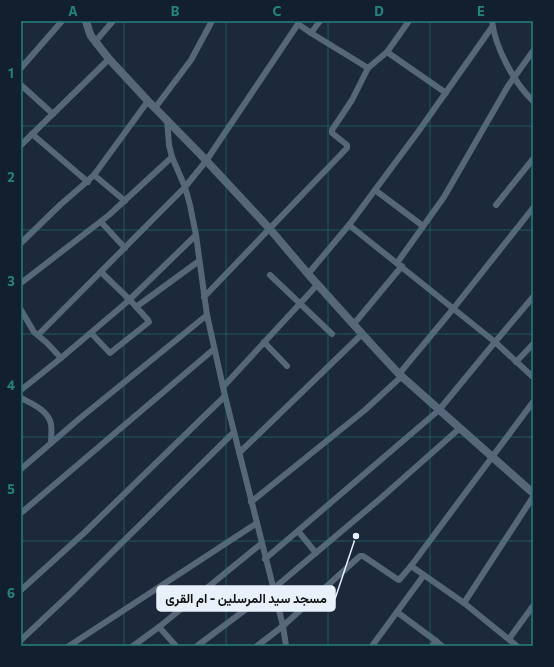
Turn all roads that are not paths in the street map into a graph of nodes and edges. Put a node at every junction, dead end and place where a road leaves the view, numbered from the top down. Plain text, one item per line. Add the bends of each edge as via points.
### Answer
1 (62, 21) edge
2 (86, 21) edge
3 (113, 21) edge
4 (212, 21) edge
5 (320, 21) edge
6 (409, 21) edge
7 (296, 22) edge
8 (492, 24) edge
9 (311, 33) junction
10 (95, 42) junction
11 (533, 51) edge
12 (387, 52) junction
13 (109, 59) junction
14 (21, 68) edge
15 (368, 68) junction
16 (514, 77) junction
17 (21, 85) edge
18 (446, 93) junction
19 (148, 101) junction
20 (533, 102) edge
21 (155, 108) junction
22 (53, 114) junction
23 (167, 119) junction
24 (32, 134) junction
25 (21, 145) edge
26 (172, 157) junction
27 (533, 159) edge
28 (206, 161) junction
29 (94, 175) junction
30 (88, 182) junction
31 (185, 188) junction
32 (375, 190) junction
33 (125, 201) junction
34 (496, 205) dead end
35 (533, 208) edge
36 (101, 222) junction
37 (350, 225) junction
38 (423, 226) junction
39 (269, 228) junction
40 (196, 235) junction
41 (21, 243) edge
42 (125, 248) junction
43 (199, 261) junction
44 (399, 265) junction
45 (101, 272) junction
46 (308, 274) junction
47 (270, 275) dead end
48 (21, 284) edge
49 (318, 284) junction
50 (204, 297) junction
51 (533, 297) edge
52 (130, 300) junction
53 (300, 304) junction
54 (136, 307) junction
55 (453, 309) junction
56 (22, 312) edge
57 (206, 315) junction
58 (353, 325) junction
59 (92, 333) junction
60 (332, 334) dead end
61 (362, 334) junction
62 (38, 335) junction
63 (264, 342) junction
64 (495, 342) junction
65 (533, 344) edge
66 (214, 349) junction
67 (61, 358) junction
68 (516, 362) junction
69 (287, 366) dead end
70 (401, 375) junction
71 (533, 377) edge
72 (223, 387) junction
73 (21, 390) edge
74 (225, 396) junction
75 (21, 398) edge
76 (533, 402) edge
77 (439, 410) junction
78 (460, 428) junction
79 (234, 432) junction
80 (51, 443) junction
81 (239, 453) junction
82 (492, 456) junction
83 (21, 469) edge
84 (533, 493) edge
85 (533, 497) edge
86 (251, 502) junction
87 (21, 513) edge
88 (257, 523) junction
89 (298, 531) junction
90 (262, 543) junction
91 (316, 553) junction
92 (266, 559) junction
93 (411, 566) junction
94 (424, 575) junction
95 (273, 589) junction
96 (21, 590) edge
97 (464, 603) junction
98 (533, 606) edge
99 (397, 612) junction
100 (283, 626) junction
101 (159, 627) junction
102 (508, 639) junction
103 (21, 640) edge
104 (434, 643) edge
105 (71, 646) edge
106 (133, 646) edge
107 (176, 646) edge
108 (197, 646) edge
109 (257, 646) edge
110 (286, 646) edge
111 (372, 646) edge
112 (442, 646) edge
113 (517, 646) edge

1 - 14 street
2 - 10 street
3 - 10 street
4 - 21 street via 192,60
5 - 9 street
6 - 12 street
7 - 9 street
7 - 28 street
8 - 16 street via 502,54
8 - 18 street
9 - 15 street
10 - 13 street
11 - 16 street
12 - 15 street
12 - 18 street
13 - 19 street
13 - 22 street
15 - 39 street via 352,100 331,131 347,145 347,148
16 - 20 street
16 - 38 street via 444,197
17 - 22 street
18 - 32 street
19 - 21 street
19 - 29 street
21 - 23 street
22 - 24 street
23 - 26 street
23 - 28 street
24 - 25 street
24 - 30 street
26 - 31 street
26 - 33 street
27 - 34 street
28 - 31 street
28 - 39 street
29 - 30 street
29 - 33 street
30 - 41 street
31 - 40 street
31 - 42 street
32 - 37 street
32 - 38 street
33 - 36 street
35 - 55 street
36 - 42 street
36 - 48 street
37 - 44 street
37 - 46 street
38 - 44 street
39 - 46 street
39 - 50 street
40 - 43 street
40 - 52 street
42 - 45 street
43 - 50 street
43 - 54 street
44 - 55 street
44 - 58 street
45 - 52 street
45 - 62 street
46 - 49 street
47 - 53 street
49 - 53 street
49 - 58 street
50 - 57 street
51 - 64 street
52 - 54 street
52 - 59 street
53 - 60 street
53 - 63 street
54 - 59 street via 149,322 111,352 108,352
55 - 64 street
55 - 70 street
56 - 62 street
57 - 66 street
57 - 80 street
58 - 61 street
59 - 67 street
61 - 70 street
61 - 81 street
62 - 67 street
63 - 69 street
63 - 72 street
64 - 68 street
64 - 77 street
65 - 68 street
66 - 72 street
66 - 87 street
67 - 73 street
68 - 71 street
70 - 77 street
70 - 86 street via 365,410
72 - 74 street
74 - 79 street
74 - 96 street
75 - 80 street via 40,408 48,416 52,429
76 - 82 street
77 - 78 street
77 - 89 street
78 - 82 street
78 - 91 street
79 - 81 street
79 - 103 street
80 - 83 street
81 - 86 street
82 - 84 street
82 - 93 street
85 - 97 street
86 - 88 street
88 - 90 street
88 - 105 street
89 - 91 street
89 - 92 street
90 - 92 street
90 - 101 street
91 - 95 street
92 - 95 street
93 - 94 street
93 - 100 street via 399,580 360,556
94 - 97 street
94 - 99 street
95 - 100 street
95 - 108 street
97 - 102 street
98 - 102 street
99 - 104 street
99 - 111 street
100 - 109 street
100 - 110 street
101 - 106 street
101 - 107 street
102 - 113 street
104 - 112 street

